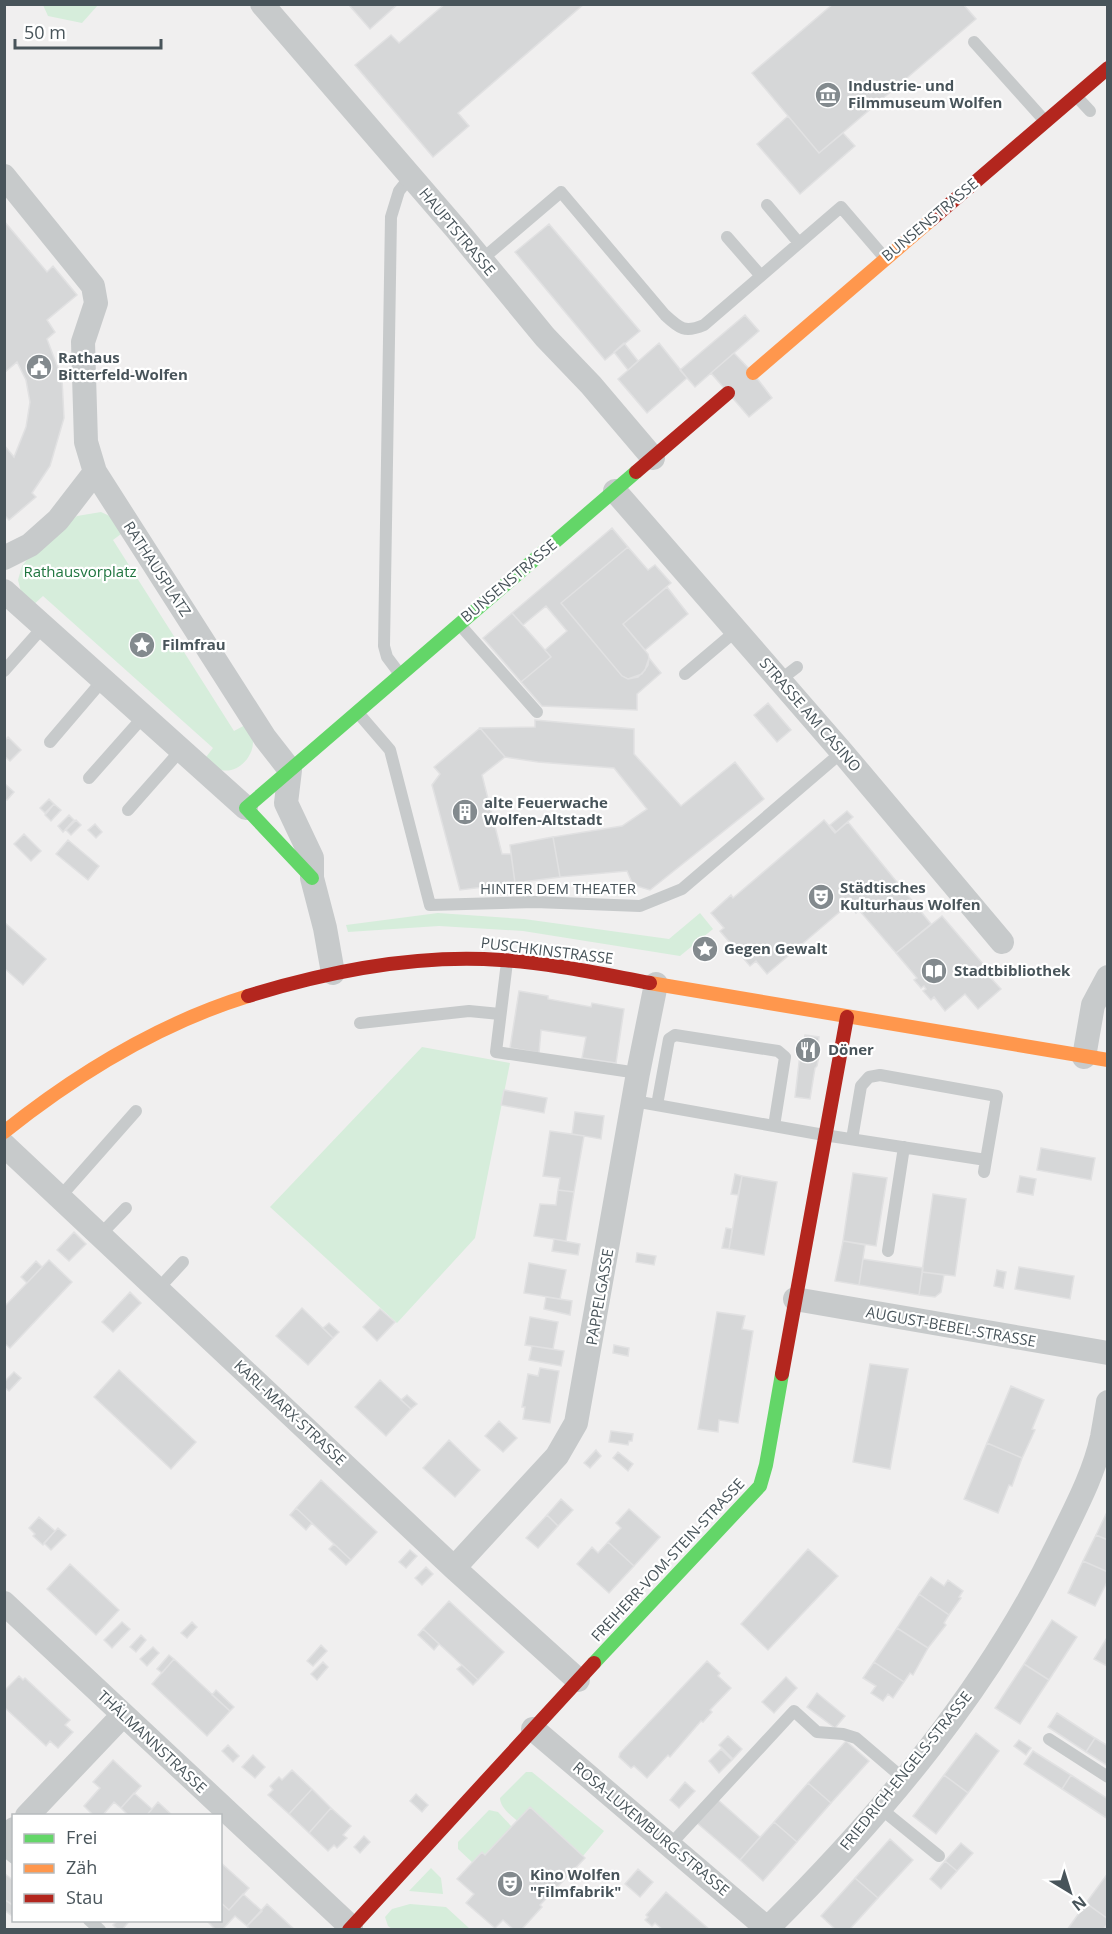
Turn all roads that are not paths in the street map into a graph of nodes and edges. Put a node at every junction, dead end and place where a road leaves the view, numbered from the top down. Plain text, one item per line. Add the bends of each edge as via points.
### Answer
1 (269, 7) edge
2 (974, 42) dead end
3 (1107, 68) edge
4 (1076, 95) junction
5 (1090, 111) dead end
6 (1045, 121) junction
7 (4, 176) edge
8 (411, 176) junction
9 (767, 204) dead end
10 (727, 237) dead end
11 (799, 243) junction
12 (885, 258) junction
13 (481, 260) junction
14 (761, 276) junction
15 (753, 373) dead end
16 (728, 393) dead end
17 (653, 458) junction
18 (95, 472) junction
19 (615, 491) junction
20 (4, 558) edge
21 (5, 592) edge
22 (459, 623) junction
23 (43, 627) junction
24 (736, 630) junction
25 (4, 671) edge
26 (399, 674) junction
27 (685, 674) dead end
28 (103, 680) junction
29 (357, 711) junction
30 (537, 712) dead end
31 (144, 716) junction
32 (50, 742) dead end
33 (181, 750) junction
34 (842, 752) junction
35 (290, 770) junction
36 (89, 778) dead end
37 (246, 808) junction
38 (128, 810) dead end
39 (312, 878) junction
40 (1002, 942) dead end
41 (508, 960) junction
42 (333, 973) junction
43 (1107, 977) edge
44 (656, 984) junction
45 (500, 1014) junction
46 (847, 1017) junction
47 (360, 1023) dead end
48 (1096, 1059) edge
49 (638, 1073) junction
50 (634, 1101) junction
51 (657, 1105) junction
52 (136, 1111) dead end
53 (774, 1126) junction
54 (4, 1132) edge
55 (824, 1135) junction
56 (852, 1139) junction
57 (4, 1144) edge
58 (904, 1147) junction
59 (60, 1197) junction
60 (126, 1208) dead end
61 (101, 1234) junction
62 (888, 1251) dead end
63 (183, 1262) dead end
64 (159, 1288) junction
65 (795, 1299) junction
66 (1107, 1353) edge
67 (1107, 1402) edge
68 (454, 1568) junction
69 (4, 1603) edge
70 (578, 1680) junction
71 (123, 1715) junction
72 (533, 1729) junction
73 (1048, 1738) dead end
74 (1107, 1777) edge
75 (904, 1779) junction
76 (880, 1808) junction
77 (28, 1814) edge
78 (670, 1845) junction
79 (939, 1856) dead end
80 (351, 1929) edge
81 (768, 1929) edge

1 - 8 street, HAUPTSTRASSE
2 - 6 lane
3 - 4 street, BUNSENSTRASSE
4 - 5 lane
4 - 6 street, BUNSENSTRASSE
6 - 12 street, BUNSENSTRASSE
7 - 18 street, RATHAUSPLATZ via 93,286 96,303 83,342 86,442
8 - 13 street, HAUPTSTRASSE
8 - 26 lane via 399,191 391,217 384,645
9 - 11 lane
10 - 14 lane
11 - 12 lane via 841,207
11 - 14 lane
12 - 15 street, BUNSENSTRASSE
13 - 14 lane via 561,192 677,326 691,330 704,325
13 - 17 street, HAUPTSTRASSE
16 - 17 street, BUNSENSTRASSE
17 - 19 street, BUNSENSTRASSE
18 - 20 street via 58,520 30,545
18 - 35 street, RATHAUSPLATZ via 265,738
19 - 22 street, BUNSENSTRASSE
19 - 24 street, STRASSE AM CASINO
21 - 23 street
22 - 26 street, BUNSENSTRASSE
22 - 30 lane
23 - 25 lane
23 - 28 street
24 - 27 lane
24 - 34 street, STRASSE AM CASINO via 789,674
26 - 29 street, BUNSENSTRASSE
28 - 31 street
28 - 32 lane
29 - 34 lane, HINTER DEM THEATER via 390,750 430,905 535,902 640,906 682,889
29 - 35 street, BUNSENSTRASSE
31 - 33 street
31 - 36 lane
33 - 37 street
33 - 38 lane
34 - 40 street, STRASSE AM CASINO
35 - 37 street, BUNSENSTRASSE
35 - 39 street via 286,802 312,858
37 - 39 street
39 - 42 street
41 - 42 street, PUSCHKINSTRASSE via 437,959
41 - 44 street, PUSCHKINSTRASSE
41 - 45 lane
42 - 54 street, PUSCHKINSTRASSE via 252,993 183,1020 88,1071
43 - 48 street via 1093,1005
44 - 46 street, PUSCHKINSTRASSE
44 - 49 street, PAPPELGASSE
45 - 47 lane via 469,1011
45 - 49 lane via 496,1052
46 - 48 street, PUSCHKINSTRASSE
46 - 55 street, FREIHERR-VOM-STEIN-STRASSE
49 - 50 street, PAPPELGASSE
50 - 51 lane
50 - 68 street, PAPPELGASSE via 576,1423 557,1456
51 - 53 lane
51 - 53 lane via 669,1039 675,1035 778,1051 784,1056
52 - 59 lane
53 - 55 lane
55 - 56 lane
55 - 65 street, FREIHERR-VOM-STEIN-STRASSE
56 - 58 lane
56 - 58 lane via 861,1086 869,1077 880,1075 997,1096 985,1166
57 - 59 street, KARL-MARX-STRASSE
58 - 62 lane
59 - 61 street, KARL-MARX-STRASSE
60 - 61 lane
61 - 64 street, KARL-MARX-STRASSE
63 - 64 lane
64 - 68 street, KARL-MARX-STRASSE
65 - 66 street, AUGUST-BEBEL-STRASSE
65 - 70 street, FREIHERR-VOM-STEIN-STRASSE via 760,1486
67 - 75 street, FRIEDRICH-ENGELS-STRASSE via 1094,1463 1037,1588 964,1702
68 - 70 street, KARL-MARX-STRASSE
69 - 71 street, THÄLMANNSTRASSE
70 - 72 street, FREIHERR-VOM-STEIN-STRASSE
71 - 77 street
71 - 80 street, THÄLMANNSTRASSE
72 - 78 street, ROSA-LUXEMBURG-STRASSE
72 - 80 street, FREIHERR-VOM-STEIN-STRASSE
73 - 74 lane
75 - 76 street, FRIEDRICH-ENGELS-STRASSE
75 - 78 lane via 856,1738 817,1732 794,1711
76 - 79 lane
76 - 81 street, FRIEDRICH-ENGELS-STRASSE
78 - 81 street, ROSA-LUXEMBURG-STRASSE

